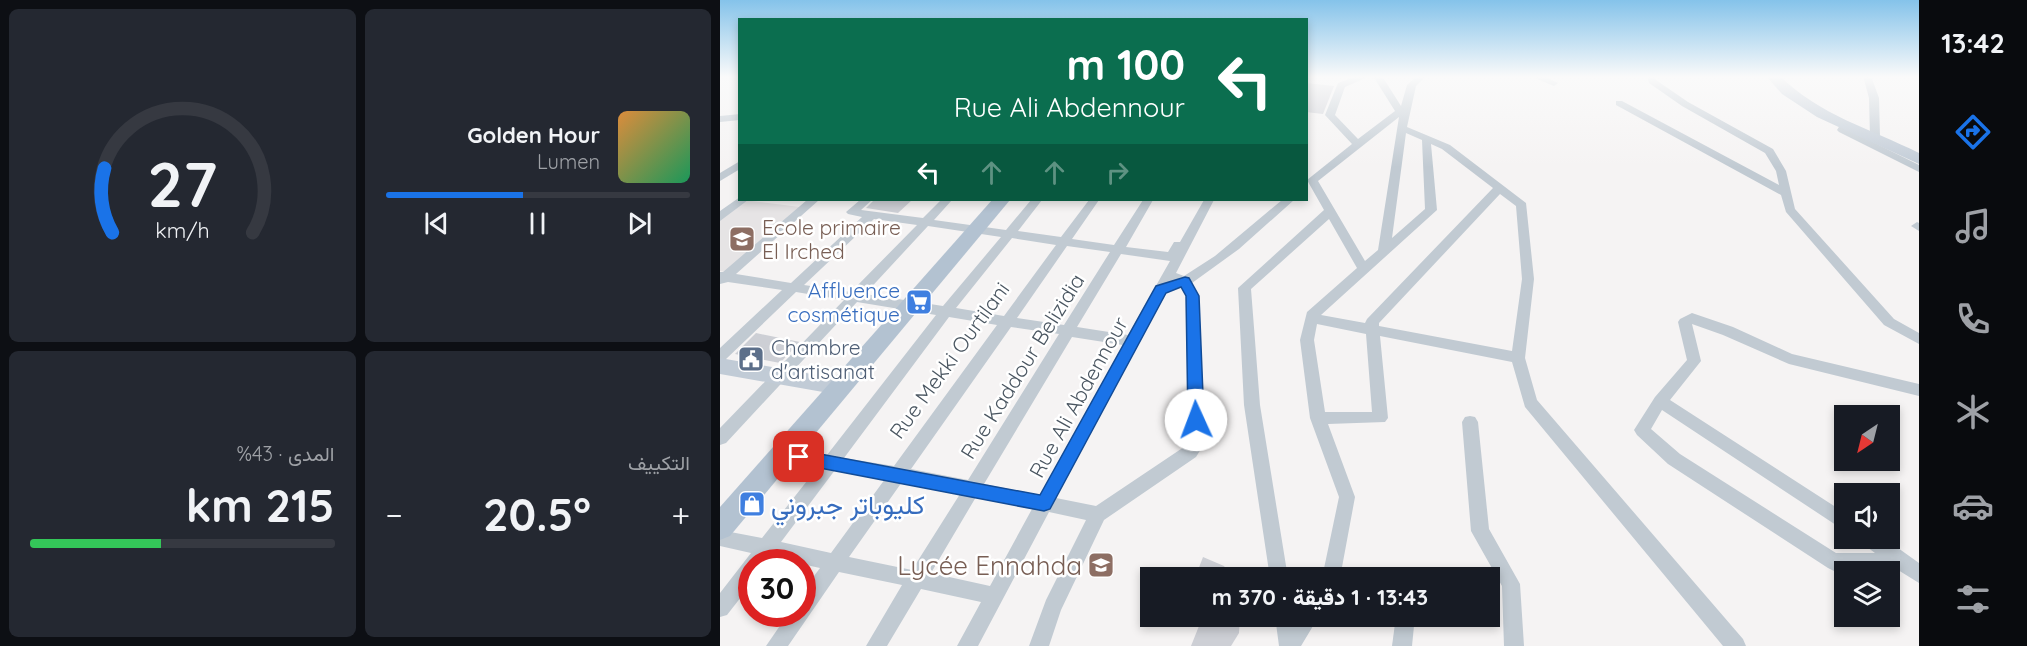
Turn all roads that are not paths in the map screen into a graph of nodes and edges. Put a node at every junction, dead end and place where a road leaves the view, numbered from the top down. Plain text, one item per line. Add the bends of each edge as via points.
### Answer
1 (1333, 106) edge
2 (1400, 106) edge
3 (1404, 106) edge
4 (1625, 106) edge
5 (1689, 106) edge
6 (1810, 106) edge
7 (1874, 106) edge
8 (1403, 110) junction
9 (738, 117) edge
10 (720, 119) edge
11 (1845, 124) junction
12 (1402, 128) junction
13 (1875, 137) junction
14 (1426, 141) junction
15 (1358, 144) junction
16 (1919, 159) edge
17 (738, 165) edge
18 (1919, 169) edge
19 (720, 178) edge
20 (1308, 178) edge
21 (1499, 189) junction
22 (1786, 194) junction
23 (741, 201) edge
24 (812, 201) edge
25 (865, 201) edge
26 (946, 201) edge
27 (993, 201) edge
28 (1000, 201) edge
29 (1036, 201) edge
30 (1093, 201) edge
31 (1147, 201) edge
32 (1287, 201) edge
33 (1205, 203) edge
34 (1329, 212) junction
35 (871, 215) junction
36 (720, 217) edge
37 (925, 223) junction
38 (971, 230) junction
39 (1008, 235) junction
40 (1063, 242) junction
41 (1118, 250) junction
42 (1384, 252) junction
43 (1363, 268) junction
44 (722, 278) edge
45 (1185, 281) junction
46 (1165, 282) junction
47 (793, 288) junction
48 (854, 298) junction
49 (906, 306) junction
50 (946, 312) junction
51 (1311, 318) junction
52 (1006, 322) junction
53 (1372, 329) junction
54 (1068, 332) junction
55 (1919, 339) edge
56 (1132, 341) junction
57 (720, 356) edge
58 (1518, 358) junction
59 (720, 366) edge
60 (778, 377) junction
61 (836, 387) junction
62 (1919, 390) edge
63 (1660, 401) junction
64 (1318, 418) junction
65 (1470, 422) dead end
66 (720, 438) edge
67 (783, 454) junction
68 (833, 463) junction
69 (898, 474) junction
70 (972, 488) junction
71 (1044, 504) junction
72 (1098, 514) junction
73 (1834, 516) edge
74 (720, 517) edge
75 (720, 527) edge
76 (720, 538) edge
77 (745, 549) edge
78 (766, 549) edge
79 (1884, 549) edge
80 (1901, 561) junction
81 (816, 562) edge
82 (834, 564) junction
83 (1276, 567) edge
84 (1333, 567) edge
85 (1919, 574) edge
86 (918, 581) junction
87 (738, 586) edge
88 (816, 589) edge
89 (995, 596) junction
90 (720, 608) edge
91 (790, 627) edge
92 (1286, 627) edge
93 (1302, 627) edge
94 (1405, 627) edge
95 (776, 646) edge
96 (876, 646) edge
97 (967, 646) edge
98 (1039, 646) edge
99 (1289, 646) edge
100 (1402, 646) edge
101 (1514, 646) edge
102 (1736, 646) edge

1 - 15 street via 1330,115
2 - 8 street
3 - 8 street
4 - 22 street
5 - 22 street via 1769,151 1781,171
6 - 11 main road
7 - 13 street
8 - 12 street
8 - 15 street
9 - 10 street
11 - 13 main road
11 - 18 street via 1842,130
12 - 14 street
12 - 42 street
13 - 16 main road
14 - 21 street via 1446,147
14 - 42 street via 1431,210
15 - 20 street
17 - 19 street
20 - 34 street
21 - 53 street via 1372,322
21 - 58 street via 1522,205 1528,279
22 - 55 street via 1790,210 1889,322
23 - 36 street
24 - 44 street
25 - 35 street via 852,212
26 - 37 street
27 - 38 main road
28 - 38 main road
29 - 39 street
30 - 40 street, Rue Mekki Ourtilani
31 - 41 street, Rue Kaddour Belizidia
32 - 45 street
33 - 41 street via 1172,257
33 - 46 street, Rue Ali Abdennour
34 - 43 street
34 - 83 street via 1244,288 1252,405
35 - 37 street
35 - 47 street
37 - 38 street
37 - 48 street
38 - 39 street
38 - 49 main road
39 - 40 street
39 - 50 street
40 - 41 street
40 - 52 street, Rue Mekki Ourtilani
41 - 54 street, Rue Kaddour Belizidia
42 - 43 street
43 - 51 street
44 - 47 street
45 - 46 street
45 - 72 street via 1192,296 1196,444 1190,452
46 - 56 street, Rue Ali Abdennour
47 - 48 street
47 - 57 street
48 - 49 street
48 - 60 street
49 - 50 street
49 - 61 main road
50 - 52 street
50 - 68 street
51 - 53 street
51 - 64 street via 1307,340
52 - 54 street
52 - 69 street, Rue Mekki Ourtilani
53 - 58 street
53 - 64 street via 1380,418
54 - 56 street
54 - 70 street, Rue Kaddour Belizidia
56 - 71 street, Rue Ali Abdennour
58 - 102 street via 1530,403
59 - 60 main road
60 - 61 main road
60 - 66 street
61 - 67 main road
61 - 74 main road
62 - 63 street via 1789,359 1692,318 1685,322 1694,361
63 - 73 street
63 - 80 street via 1642,430 1674,459 1834,562
64 - 84 street via 1347,497
65 - 101 street via 1480,531 1511,584
67 - 68 street
67 - 75 main road
68 - 69 street
68 - 78 street
69 - 70 street
69 - 82 street, Rue Mekki Ourtilani
70 - 71 street
70 - 86 street, Rue Kaddour Belizidia
71 - 72 street
71 - 89 street, Rue Ali Abdennour
72 - 98 street via 1053,607
76 - 77 street
79 - 80 street
80 - 85 street
81 - 82 street
82 - 86 street
82 - 88 street, Rue Mekki Ourtilani
86 - 89 street
86 - 96 street, Rue Kaddour Belizidia
87 - 90 street
89 - 97 street, Rue Ali Abdennour
91 - 95 street
92 - 99 street
93 - 99 street
94 - 100 street

